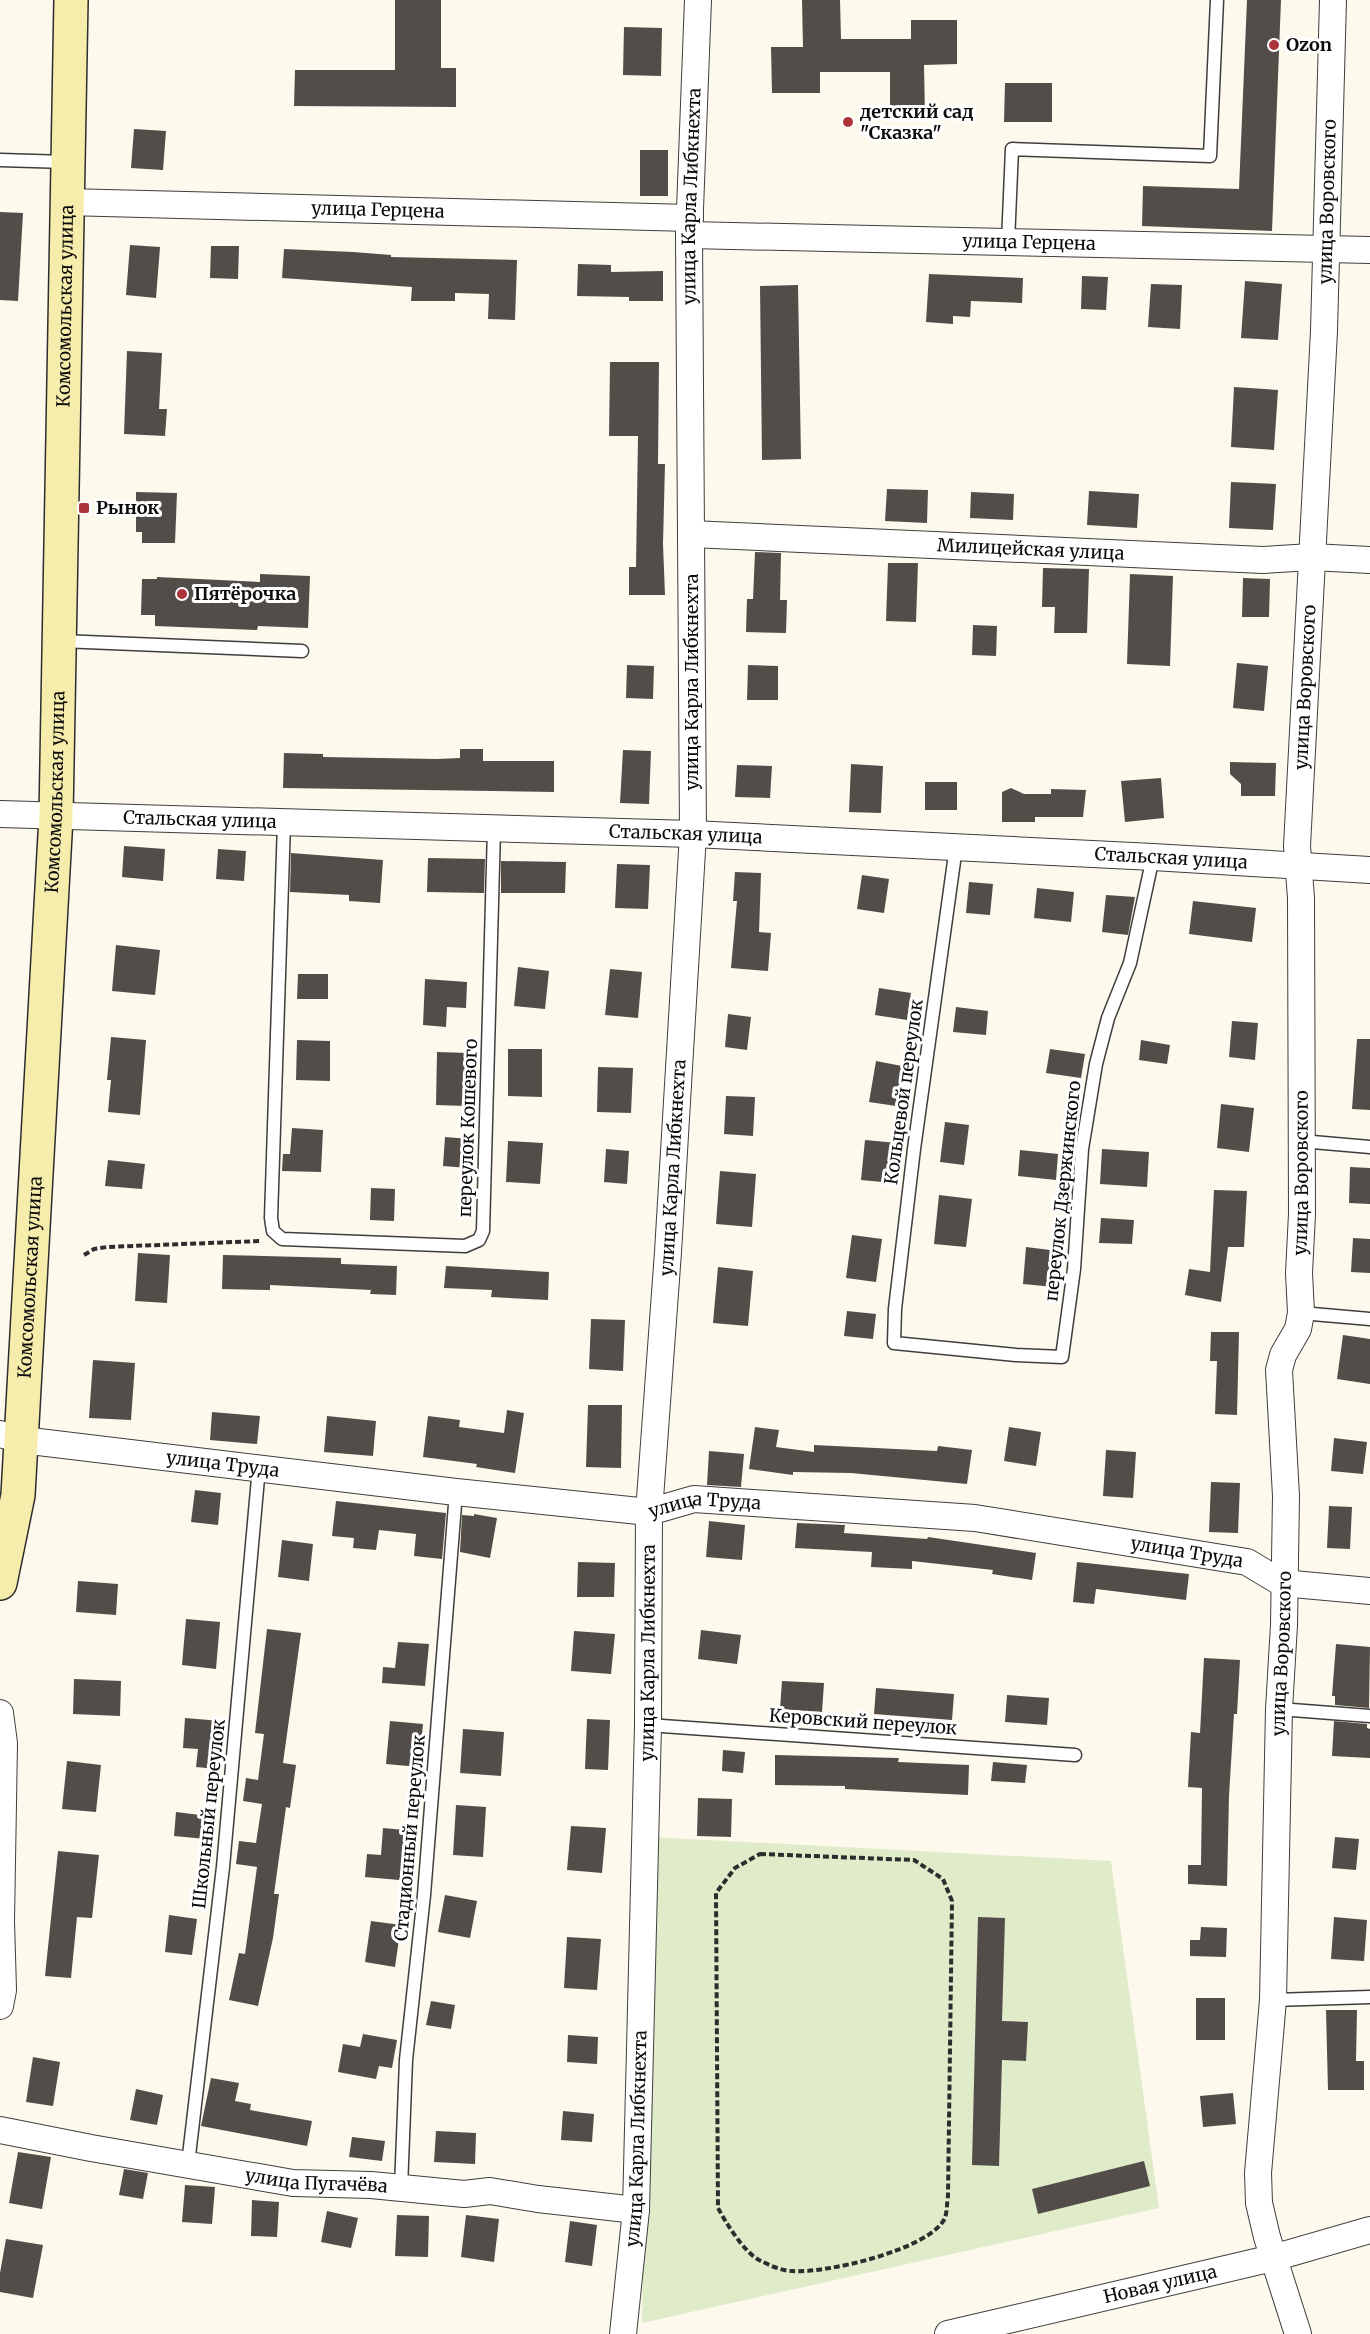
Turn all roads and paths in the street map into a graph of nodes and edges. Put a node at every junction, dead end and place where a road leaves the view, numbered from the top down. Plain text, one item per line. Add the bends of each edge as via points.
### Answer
1 (71, 0) edge
2 (698, 0) edge
3 (1217, 0) edge
4 (1333, 0) edge
5 (0, 160) edge
6 (67, 162) junction
7 (66, 202) junction
8 (689, 226) junction
9 (1008, 242) junction
10 (1326, 249) junction
11 (1370, 250) edge
12 (691, 534) junction
13 (1312, 557) junction
14 (1370, 560) edge
15 (57, 640) junction
16 (302, 651) dead end
17 (0, 814) edge
18 (56, 817) junction
19 (284, 823) junction
20 (494, 829) junction
21 (693, 834) junction
22 (956, 847) junction
23 (1153, 857) junction
24 (1298, 865) junction
25 (1370, 870) edge
26 (1301, 1141) junction
27 (1370, 1147) edge
28 (282, 1239) junction
29 (84, 1255) dead end
30 (1301, 1313) junction
31 (1370, 1319) edge
32 (1062, 1356) joint
33 (11, 1437) edge
34 (259, 1467) junction
35 (456, 1492) junction
36 (649, 1512) junction
37 (0, 1583) edge
38 (1285, 1583) junction
39 (1370, 1591) edge
40 (1279, 1709) junction
41 (0, 1713) edge
42 (1370, 1716) edge
43 (648, 1725) junction
44 (1075, 1755) dead end
45 (1370, 1997) edge
46 (1273, 2000) junction
47 (0, 2006) edge
48 (0, 2130) edge
49 (188, 2164) junction
50 (402, 2188) junction
51 (948, 2196) joint
52 (636, 2210) junction
53 (1370, 2230) edge
54 (1274, 2258) junction
55 (623, 2334) edge
56 (948, 2334) edge
57 (1298, 2334) edge

1 - 6 main road, Комсомольская улица
2 - 8 street, улица Карла Либкнехта
3 - 9 lane via 1210,156 1012,149
4 - 10 street, улица Воровского
5 - 6 lane
6 - 7 main road, Комсомольская улица
7 - 8 street, улица Герцена
7 - 15 main road, Комсомольская улица
8 - 9 street, улица Герцена
8 - 12 street, улица Карла Либкнехта
9 - 10 street, улица Герцена
10 - 11 street, улица Герцена
10 - 13 street, улица Воровского
12 - 13 street, Милицейская улица via 1251,559
12 - 21 street, улица Карла Либкнехта
13 - 14 street, Милицейская улица
13 - 24 street, улица Воровского
15 - 16 lane
15 - 18 main road, Комсомольская улица
17 - 18 street, Стальская улица
18 - 19 street, Стальская улица
18 - 33 main road, Комсомольская улица
19 - 20 street, Стальская улица
19 - 28 lane via 271,1218 273,1231
20 - 21 street, Стальская улица
20 - 28 lane, переулок Кошевого via 483,1231 479,1240 465,1246
21 - 22 street, Стальская улица
21 - 36 street, улица Карла Либкнехта
22 - 23 street, Стальская улица
22 - 32 lane, Кольцевой переулок via 914,1149 894,1343
23 - 24 street, Стальская улица
23 - 32 lane, переулок Дзержинского via 1130,963 1108,1018 1093,1083 1082,1149 1074,1269
24 - 25 street, Стальская улица
24 - 26 street, улица Воровского
26 - 27 lane
26 - 30 street, улица Воровского
28 - 29 path via 107,1247
30 - 31 lane
30 - 38 street, улица Воровского via 1279,1370 1286,1496
33 - 34 street, улица Труда
33 - 37 main road, Комсомольская улица via 18,1495
34 - 35 street, улица Труда
34 - 49 lane, Школьный переулок via 224,1856
35 - 36 street, улица Труда
35 - 50 lane, Стадионный переулок via 424,1895 405,2069
36 - 38 street, улица Труда via 694,1499 975,1518 1247,1562
36 - 43 street, улица Карла Либкнехта
38 - 39 street, улица Труда
38 - 40 street, улица Воровского
40 - 42 lane
40 - 46 street, улица Воровского
41 - 47 street via 4,1743
43 - 44 lane, Керовский переулок
43 - 52 street, улица Карла Либкнехта
45 - 46 lane
46 - 54 street, улица Воровского via 1258,2173 1259,2203
48 - 49 street, улица Пугачёва
49 - 50 street, улица Пугачёва via 293,2184
50 - 52 street, улица Пугачёва via 464,2194 500,2192
51 - 51 path via 952,1901 943,1879 914,1860 760,1854 735,1868 717,1893 718,2208 730,2230 759,2260 791,2271 832,2268 881,2257 925,2237 944,2219
52 - 55 street, улица Карла Либкнехта
53 - 54 street, Новая улица
54 - 56 street, Новая улица
54 - 57 street, улица Воровского

